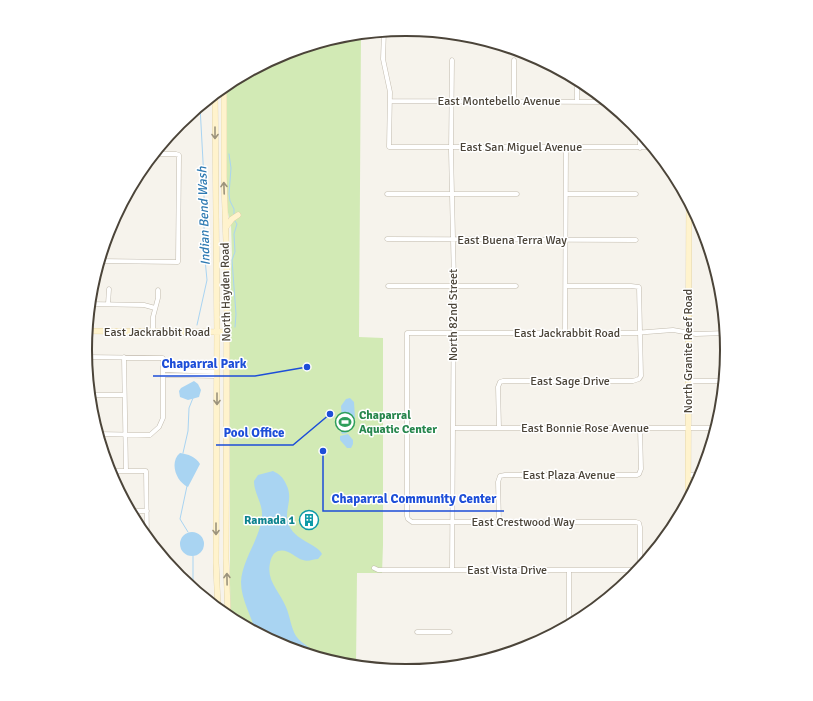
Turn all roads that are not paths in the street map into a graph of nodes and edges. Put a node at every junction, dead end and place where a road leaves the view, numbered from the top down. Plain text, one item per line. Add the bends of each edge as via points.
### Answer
1 (384, 37) edge
2 (452, 60) dead end
3 (514, 60) dead end
4 (577, 86) edge
5 (224, 95) edge
6 (215, 101) edge
7 (390, 101) junction
8 (452, 101) junction
9 (514, 101) junction
10 (577, 102) junction
11 (599, 102) edge
12 (640, 140) edge
13 (451, 147) junction
14 (566, 148) junction
15 (640, 148) junction
16 (647, 148) edge
17 (161, 154) edge
18 (452, 193) junction
19 (387, 194) dead end
20 (517, 194) dead end
21 (566, 194) junction
22 (636, 194) dead end
23 (689, 211) edge
24 (238, 215) dead end
25 (225, 227) junction
26 (387, 240) dead end
27 (453, 240) junction
28 (566, 240) junction
29 (636, 240) dead end
30 (105, 261) edge
31 (388, 286) dead end
32 (454, 286) junction
33 (516, 286) dead end
34 (566, 286) junction
35 (109, 289) dead end
36 (158, 290) dead end
37 (96, 304) edge
38 (108, 304) junction
39 (155, 308) junction
40 (93, 332) edge
41 (153, 332) junction
42 (217, 332) junction
43 (227, 332) junction
44 (640, 332) junction
45 (688, 332) junction
46 (453, 333) junction
47 (565, 333) junction
48 (720, 333) edge
49 (92, 357) edge
50 (124, 357) junction
51 (163, 373) junction
52 (217, 374) junction
53 (688, 381) junction
54 (719, 381) edge
55 (95, 395) edge
56 (124, 396) junction
57 (453, 428) junction
58 (499, 428) junction
59 (640, 428) junction
60 (688, 428) junction
61 (711, 428) edge
62 (104, 434) edge
63 (125, 435) junction
64 (116, 471) edge
65 (126, 471) junction
66 (688, 475) junction
67 (695, 475) edge
68 (688, 492) edge
69 (136, 511) edge
70 (147, 511) junction
71 (408, 519) joint
72 (452, 522) junction
73 (499, 522) junction
74 (147, 528) edge
75 (640, 561) edge
76 (374, 568) dead end
77 (452, 569) junction
78 (569, 570) junction
79 (632, 570) edge
80 (218, 602) edge
81 (228, 609) edge
82 (569, 620) edge
83 (417, 632) dead end
84 (450, 632) dead end

1 - 7 street
2 - 8 street, North 82nd Street
3 - 9 street
4 - 10 street
25 -> 5 main road, North Hayden Road
6 -> 42 main road, North Hayden Road
7 - 8 street, East Montebello Avenue
7 - 13 street, East San Miguel Avenue via 389,147
8 - 9 street, East Montebello Avenue
8 - 13 street, North 82nd Street
9 - 10 street, East Montebello Avenue
10 - 11 street, East Montebello Avenue
12 - 15 street
13 - 14 street, East San Miguel Avenue
13 - 18 street, North 82nd Street
14 - 15 street, East San Miguel Avenue
14 - 21 street
15 - 16 street, East San Miguel Avenue
17 - 30 street via 179,155 178,262
18 - 19 street
18 - 20 street
18 - 27 street, North 82nd Street
21 - 22 street
21 - 28 street
23 - 45 main road, North Granite Reef Road
24 - 25 main road
25 - 43 main road, North Hayden Road
26 - 27 street, East Buena Terra Way
27 - 28 street, East Buena Terra Way
27 - 32 street, North 82nd Street
28 - 29 street, East Buena Terra Way
28 - 34 street
31 - 32 street
32 - 33 street
32 - 46 street, North 82nd Street
34 - 44 street via 638,287
34 - 47 street
35 - 38 street
36 - 39 street
37 - 38 street
38 - 39 street via 144,305
39 - 41 street
40 - 41 main road, East Jackrabbit Road
41 - 42 main road, East Jackrabbit Road
42 - 43 main road, East Jackrabbit Road
42 - 52 main road, North Hayden Road
81 -> 43 main road, North Hayden Road
44 - 45 street, East Jackrabbit Road
44 - 47 street, East Jackrabbit Road
44 - 58 street, East Sage Drive via 639,379 500,382
45 - 48 street, East Jackrabbit Road
45 - 53 main road, North Granite Reef Road
46 - 47 street, East Jackrabbit Road
46 - 57 street, North 82nd Street
46 - 71 street, East Jackrabbit Road via 407,333
49 - 50 street
50 - 51 street via 163,358
50 - 56 street
51 - 52 street
51 - 63 street via 163,418 159,427 150,435
52 -> 80 main road, North Hayden Road
53 - 54 street
53 - 60 main road, North Granite Reef Road
55 - 56 street
56 - 63 street
57 - 58 street, East Bonnie Rose Avenue
57 - 72 street, North 82nd Street
58 - 59 street, East Bonnie Rose Avenue
59 - 60 street, East Bonnie Rose Avenue
59 - 73 street, East Plaza Avenue via 639,474 500,476
60 - 61 street, East Bonnie Rose Avenue
60 - 66 main road, North Granite Reef Road
62 - 63 street
63 - 65 street
64 - 65 street
65 - 70 street via 146,471
66 - 67 street
66 - 68 main road, North Granite Reef Road
69 - 70 street
70 - 74 street
71 - 72 street, East Crestwood Way via 412,522
72 - 73 street, East Crestwood Way
72 - 77 street, North 82nd Street
73 - 75 street, East Crestwood Way via 636,522 640,526
76 - 77 street, East Vista Drive
77 - 78 street, East Vista Drive
78 - 79 street, East Vista Drive
78 - 82 street
83 - 84 street

